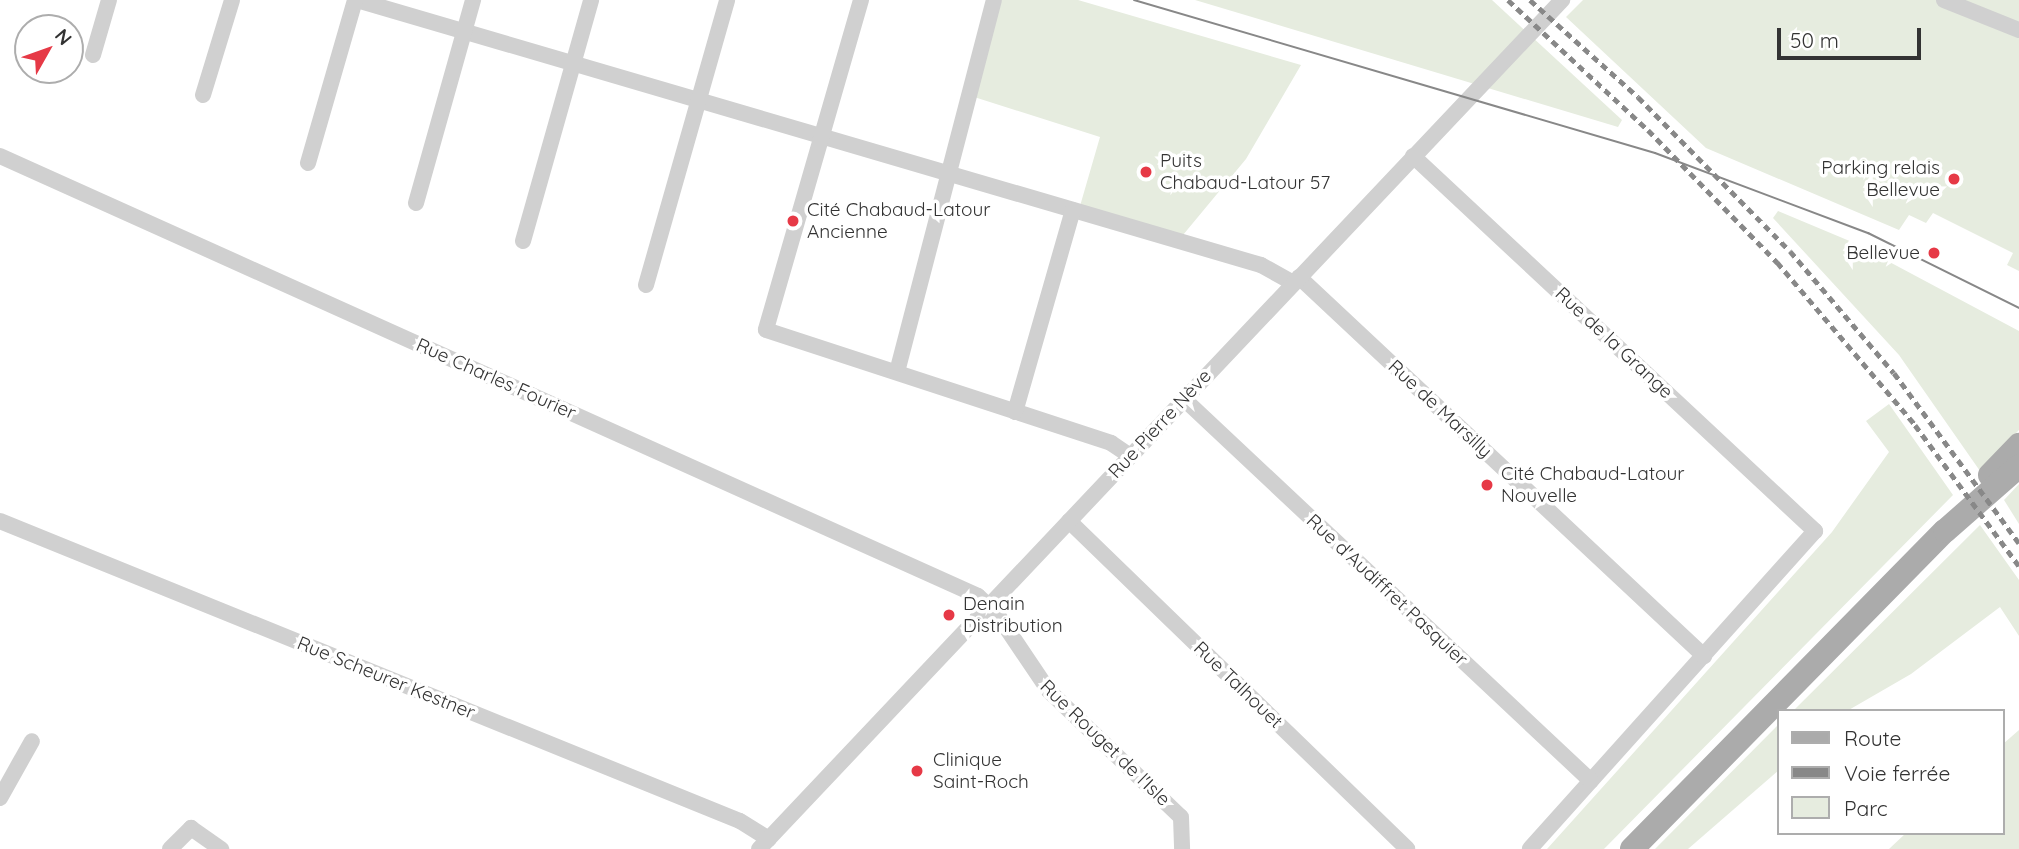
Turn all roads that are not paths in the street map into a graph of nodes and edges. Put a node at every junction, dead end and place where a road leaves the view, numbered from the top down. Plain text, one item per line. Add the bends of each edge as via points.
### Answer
1 (109, 0) edge
2 (232, 0) edge
3 (356, 0) edge
4 (474, 0) edge
5 (592, 0) edge
6 (727, 0) edge
7 (862, 0) edge
8 (994, 0) edge
9 (1562, 0) edge
10 (1944, 0) edge
11 (2019, 30) edge
12 (465, 32) junction
13 (93, 55) dead end
14 (573, 63) junction
15 (203, 94) dead end
16 (699, 100) junction
17 (822, 136) junction
18 (0, 156) edge
19 (1413, 156) junction
20 (308, 163) dead end
21 (947, 173) junction
22 (416, 202) dead end
23 (1073, 210) junction
24 (523, 241) dead end
25 (1296, 280) junction
26 (646, 285) dead end
27 (897, 372) junction
28 (1184, 399) junction
29 (1015, 412) junction
30 (2019, 445) edge
31 (1130, 456) junction
32 (2019, 466) edge
33 (1069, 521) junction
34 (0, 522) edge
35 (1945, 531) junction
36 (989, 605) junction
37 (1703, 656) junction
38 (32, 741) dead end
39 (1591, 780) junction
40 (0, 798) edge
41 (764, 844) edge
42 (170, 849) edge
43 (221, 849) edge
44 (1182, 849) edge
45 (1407, 849) edge
46 (1530, 849) edge
47 (1632, 849) edge

1 - 13 street
2 - 15 street
3 - 12 street, Rue de Marsilly
3 - 20 street
4 - 12 street
5 - 14 street
6 - 16 street
7 - 17 street
8 - 21 street
9 - 19 street, Rue Pierre Nève
10 - 11 street
12 - 14 street, Rue de Marsilly
12 - 22 street
14 - 16 street, Rue de Marsilly
14 - 24 street
16 - 17 street, Rue de Marsilly
16 - 26 street
17 - 21 street, Rue de Marsilly
17 - 27 street via 766,330
18 - 36 street, Rue Charles Fourier via 955,584
19 - 25 street, Rue Pierre Nève
19 - 37 street, Rue de la Grange via 1815,531
21 - 23 street, Rue de Marsilly
21 - 27 street
23 - 25 street, Rue de Marsilly via 1271,268
23 - 29 street
25 - 28 street, Rue Pierre Nève
25 - 37 street, Rue de Marsilly
27 - 29 street
28 - 31 street, Rue Pierre Nève
28 - 39 street, Rue d'Audiffret Pasquier
29 - 31 street via 1111,443
30 - 35 main road
31 - 33 street, Rue Pierre Nève
32 - 35 main road
33 - 36 street, Rue Pierre Nève
33 - 45 street, Rue Talhouet
34 - 41 street, Rue Scheurer Kestner via 727,816
35 - 47 main road
36 - 41 street, Rue Pierre Nève
36 - 44 street, Rue Rouget de l'Isle via 1049,691 1181,817
37 - 39 street
38 - 40 street
39 - 46 street
42 - 43 street via 191,828

